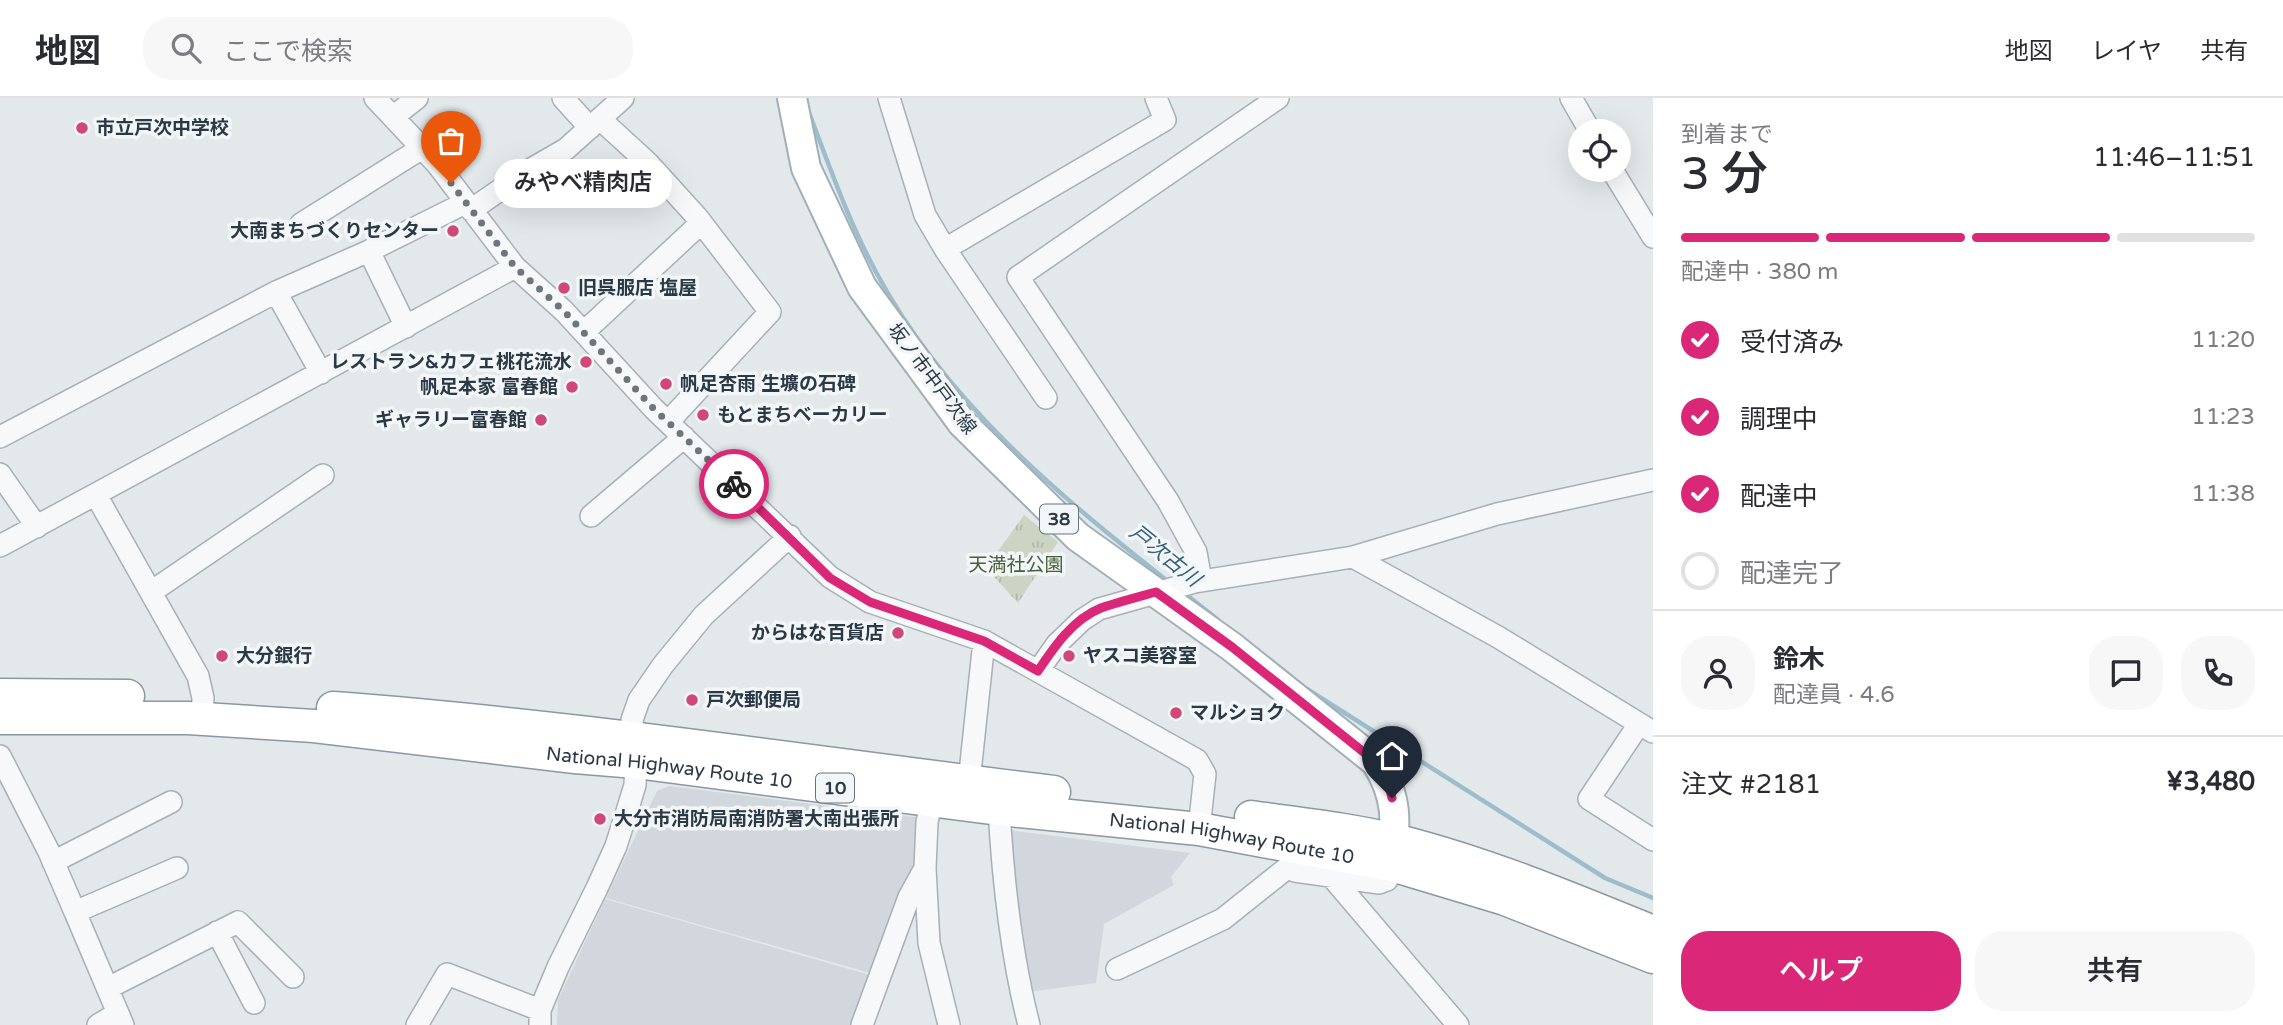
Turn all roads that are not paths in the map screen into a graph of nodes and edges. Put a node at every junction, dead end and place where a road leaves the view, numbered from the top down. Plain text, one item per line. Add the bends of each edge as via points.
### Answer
1 (375, 98) edge
2 (417, 98) edge
3 (563, 98) edge
4 (623, 98) edge
5 (792, 98) edge
6 (889, 98) edge
7 (1156, 98) edge
8 (1278, 98) edge
9 (1571, 98) edge
10 (393, 117) junction
11 (1583, 119) edge
12 (595, 124) junction
13 (422, 148) junction
14 (1619, 182) edge
15 (468, 206) junction
16 (701, 223) junction
17 (302, 224) dead end
18 (1653, 237) edge
19 (944, 249) junction
20 (369, 251) junction
21 (515, 267) junction
22 (276, 292) junction
23 (406, 327) junction
24 (584, 332) junction
25 (321, 373) junction
26 (1046, 398) dead end
27 (668, 422) junction
28 (0, 437) edge
29 (684, 437) junction
30 (0, 474) edge
31 (323, 475) dead end
32 (1653, 480) edge
33 (96, 495) junction
34 (591, 516) dead end
35 (37, 527) junction
36 (790, 536) junction
37 (0, 546) edge
38 (1353, 557) junction
39 (1198, 582) junction
40 (1161, 590) junction
41 (151, 592) junction
42 (984, 641) junction
43 (1038, 671) junction
44 (0, 695) edge
45 (202, 708) junction
46 (0, 718) edge
47 (1646, 728) edge
48 (635, 750) junction
49 (0, 756) edge
50 (969, 782) junction
51 (7, 786) edge
52 (932, 800) junction
53 (171, 803) dead end
54 (999, 808) junction
55 (1200, 820) junction
56 (1653, 840) edge
57 (1393, 852) junction
58 (1296, 856) junction
59 (53, 862) junction
60 (177, 868) dead end
61 (925, 868) junction
62 (1331, 876) junction
63 (75, 912) junction
64 (217, 932) junction
65 (1653, 932) edge
66 (1653, 957) edge
67 (1117, 969) dead end
68 (293, 977) dead end
69 (108, 988) junction
70 (254, 1003) dead end
71 (540, 1018) edge
72 (120, 1019) edge
73 (99, 1025) edge
74 (417, 1025) edge
75 (862, 1025) edge
76 (948, 1025) edge
77 (1029, 1025) edge
78 (1458, 1025) edge

1 - 10 street
2 - 10 street
3 - 12 street
4 - 12 street
5 - 40 main road, 坂ノ市中戸次線 / 38 via 806,168 862,287 962,423 1078,537
6 - 19 street via 925,215
7 - 19 street via 1165,120
8 - 39 street via 1018,277 1168,501 1196,552
9 - 11 street
10 - 13 street
12 - 15 street via 566,149
12 - 16 street via 648,163
13 - 15 street
13 - 17 street
14 - 18 street
15 - 20 street
15 - 21 street
16 - 24 street
16 - 27 street via 770,312
19 - 26 street
20 - 22 street
20 - 23 street
21 - 23 street
21 - 24 street
22 - 25 street
22 - 28 street
23 - 25 street
24 - 27 street
25 - 33 street
27 - 29 street
29 - 34 street
29 - 36 street
30 - 35 street
31 - 41 street
32 - 38 street via 1497,514
33 - 35 street
33 - 41 street
35 - 37 street
36 - 42 street via 830,578 870,602
36 - 48 street via 704,615 663,665 639,700 632,720
38 - 39 street
38 - 47 street via 1498,637
39 - 40 street
40 - 43 street via 1099,609 1082,620 1057,643
40 - 57 main road, 坂ノ市中戸次線 / 38 via 1376,762 1388,782 1395,815
41 - 45 street via 198,676
42 - 43 street
42 - 50 street
43 - 55 street via 1196,760 1205,774
44 - 45 highway, National Highway Route 10 / 10 via 45,694
45 - 46 highway, National Highway Route 10 / 10
45 - 48 highway, National Highway Route 10 / 10 via 575,757
47 - 56 street via 1589,799
48 - 50 highway, National Highway Route 10 / 10
48 - 52 highway, National Highway Route 10 / 10
48 - 71 street via 635,785 616,846 558,967
49 - 51 street
50 - 55 highway, National Highway Route 10 / 10
51 - 59 street
52 - 54 highway, National Highway Route 10 / 10
52 - 61 street
53 - 59 street
54 - 55 highway, National Highway Route 10 / 10
54 - 77 street via 1002,875
55 - 57 highway, National Highway Route 10 / 10
55 - 58 highway, National Highway Route 10 / 10
57 - 58 highway, National Highway Route 10 / 10
57 - 62 street via 1387,880 1378,883
57 - 65 highway, National Highway Route 10 / 10 via 1498,873
57 - 66 highway, National Highway Route 10 / 10
58 - 62 street via 1295,871
58 - 67 street via 1223,919
59 - 63 street
60 - 63 street
61 - 75 street via 909,897
61 - 76 street via 929,943
62 - 78 street
63 - 69 street
64 - 68 street via 238,922
64 - 69 street
64 - 70 street
69 - 72 street
71 - 74 street via 447,974
72 - 73 street

